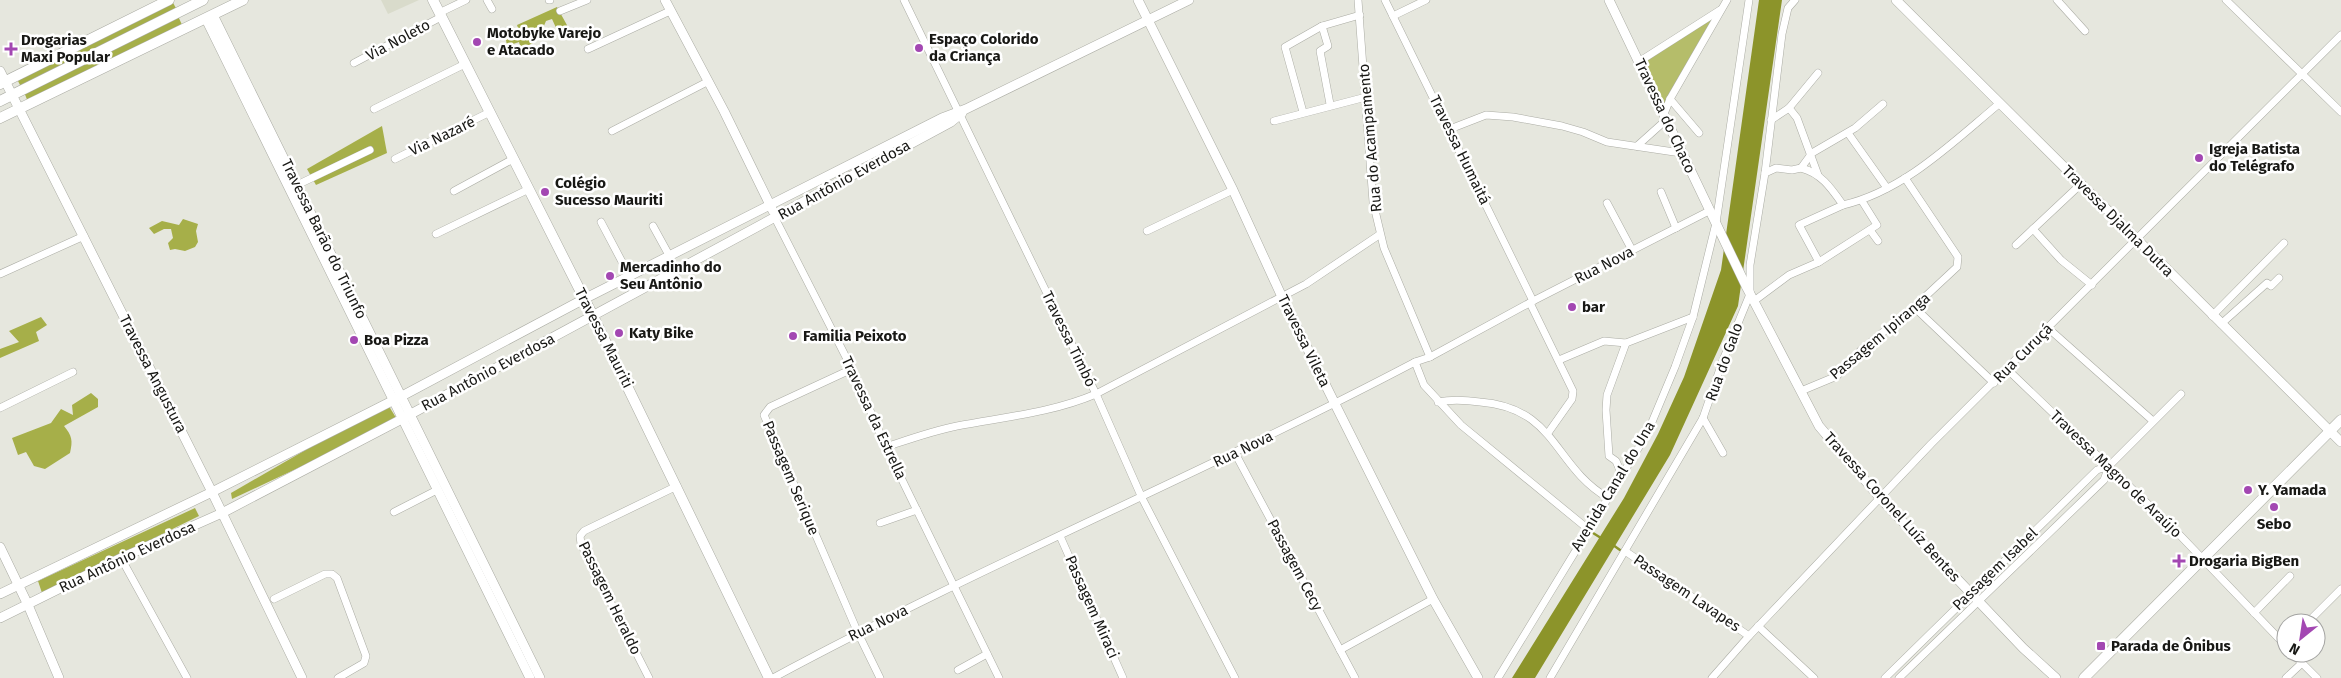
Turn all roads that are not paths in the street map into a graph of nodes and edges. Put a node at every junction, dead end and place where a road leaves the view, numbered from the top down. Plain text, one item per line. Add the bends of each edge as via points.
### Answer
1 (169, 0) edge
2 (202, 0) edge
3 (243, 0) edge
4 (433, 0) edge
5 (466, 0) edge
6 (487, 0) edge
7 (587, 0) edge
8 (665, 0) edge
9 (904, 0) edge
10 (1138, 0) edge
11 (1189, 0) edge
12 (1358, 0) edge
13 (1385, 0) edge
14 (1426, 0) edge
15 (1609, 0) edge
16 (1727, 0) edge
17 (1749, 0) edge
18 (1795, 0) edge
19 (1896, 0) edge
20 (2057, 0) edge
21 (2226, 0) edge
22 (492, 9) dead end
23 (1722, 9) junction
24 (560, 11) dead end
25 (670, 11) junction
26 (440, 15) junction
27 (1360, 15) junction
28 (1393, 16) junction
29 (210, 17) junction
30 (1148, 20) junction
31 (1322, 26) junction
32 (2085, 31) dead end
33 (2341, 35) edge
34 (588, 49) dead end
35 (1640, 61) junction
36 (354, 63) dead end
37 (465, 64) junction
38 (0, 71) edge
39 (1818, 73) dead end
40 (2301, 75) junction
41 (2, 82) edge
42 (708, 82) junction
43 (12, 95) junction
44 (1366, 97) junction
45 (1670, 99) junction
46 (0, 101) edge
47 (2000, 103) junction
48 (1330, 104) junction
49 (1883, 104) dead end
50 (1789, 108) junction
51 (19, 109) junction
52 (374, 109) dead end
53 (490, 112) junction
54 (962, 112) junction
55 (1303, 112) junction
56 (2341, 112) edge
57 (1665, 117) junction
58 (0, 118) edge
59 (1274, 120) dead end
60 (1771, 120) junction
61 (1450, 128) junction
62 (612, 131) dead end
63 (1699, 133) dead end
64 (1848, 133) junction
65 (1637, 146) junction
66 (370, 150) dead end
67 (1681, 153) junction
68 (1812, 153) junction
69 (395, 159) dead end
70 (513, 159) junction
71 (1801, 168) junction
72 (1765, 173) junction
73 (1818, 175) junction
74 (1905, 178) junction
75 (2081, 184) junction
76 (297, 185) junction
77 (1887, 188) junction
78 (529, 189) junction
79 (1234, 190) junction
80 (454, 191) dead end
81 (1660, 192) dead end
82 (300, 201) junction
83 (1862, 201) junction
84 (1607, 203) dead end
85 (1843, 205) junction
86 (770, 206) junction
87 (1709, 211) junction
88 (775, 218) junction
89 (601, 222) dead end
90 (1716, 223) junction
91 (653, 226) dead end
92 (1676, 228) junction
93 (2033, 228) junction
94 (1870, 230) junction
95 (1147, 231) dead end
96 (1719, 232) joint
97 (436, 234) dead end
98 (1380, 235) junction
99 (84, 236) junction
100 (2138, 240) junction
101 (1878, 241) dead end
102 (2284, 243) dead end
103 (2016, 245) dead end
104 (1632, 250) junction
105 (670, 257) junction
106 (1819, 262) junction
107 (0, 274) edge
108 (630, 277) junction
109 (2279, 278) dead end
110 (2092, 285) junction
111 (610, 286) junction
112 (1750, 294) junction
113 (1282, 297) junction
114 (584, 299) junction
115 (618, 302) junction
116 (1532, 302) junction
117 (1914, 307) junction
118 (593, 316) junction
119 (2212, 316) junction
120 (1694, 317) junction
121 (2221, 324) junction
122 (2048, 328) junction
123 (1626, 343) junction
124 (1430, 357) junction
125 (1559, 360) junction
126 (1415, 362) junction
127 (852, 369) junction
128 (2007, 369) junction
129 (73, 372) dead end
130 (1994, 383) junction
131 (1801, 392) junction
132 (1096, 394) junction
133 (2181, 394) dead end
134 (397, 398) junction
135 (1438, 402) junction
136 (1335, 404) junction
137 (0, 408) edge
138 (406, 416) junction
139 (1703, 418) junction
140 (2341, 420) edge
141 (2153, 421) junction
142 (2330, 431) junction
143 (1548, 433) junction
144 (2341, 442) edge
145 (886, 447) junction
146 (1235, 453) junction
147 (1723, 453) dead end
148 (2109, 466) junction
149 (1622, 476) junction
150 (677, 486) junction
151 (437, 490) junction
152 (212, 492) junction
153 (1142, 498) junction
154 (1608, 498) junction
155 (1881, 499) junction
156 (917, 510) junction
157 (222, 512) junction
158 (394, 512) dead end
159 (880, 523) dead end
160 (1588, 529) junction
161 (1060, 536) junction
162 (0, 547) edge
163 (1625, 551) junction
164 (121, 558) junction
165 (2203, 560) junction
166 (2290, 576) dead end
167 (19, 585) junction
168 (490, 585) junction
169 (954, 586) junction
170 (2341, 589) edge
171 (1970, 593) junction
172 (0, 594) edge
173 (274, 599) dead end
174 (1434, 599) junction
175 (1978, 601) junction
176 (28, 605) junction
177 (2254, 612) junction
178 (2316, 613) edge
179 (0, 618) edge
180 (1758, 626) junction
181 (858, 633) junction
182 (2276, 635) edge
183 (1749, 636) junction
184 (1340, 650) junction
185 (987, 654) junction
186 (2302, 663) joint
187 (958, 670) dead end
188 (57, 677) edge
189 (187, 678) edge
190 (302, 678) edge
191 (338, 678) edge
192 (530, 678) edge
193 (540, 678) edge
194 (649, 678) edge
195 (769, 678) edge
196 (773, 678) edge
197 (880, 678) edge
198 (999, 678) edge
199 (1123, 678) edge
200 (1235, 678) edge
201 (1355, 678) edge
202 (1478, 678) edge
203 (1498, 678) edge
204 (1550, 678) edge
205 (1712, 678) edge
206 (1814, 678) edge
207 (1884, 678) edge
208 (1899, 678) edge
209 (2056, 678) edge
210 (2084, 678) edge
211 (2286, 678) edge
212 (2317, 678) edge

1 - 41 main road
2 - 43 main road
3 - 29 main road
4 - 26 main road, Travessa Mauriti
5 - 26 street, Via Noleto
6 - 22 street
7 - 24 street
8 - 25 street, Travessa da Estrella
9 - 54 street, Travessa Timbó
10 - 30 street, Travessa Vileta
11 - 30 street, Rua Antônio Everdosa
12 - 27 street, Rua do Acampamento
13 - 28 street, Travessa Humaitá
14 - 28 street
15 - 35 street, Travessa do Chaco
16 - 23 street
17 - 90 street
18 - 60 street, Rua do Galo via 1788,8 1782,34
19 - 47 street, Travessa Djalma Dutra
20 - 32 street
21 - 40 street
23 - 35 street
23 - 45 street
25 - 34 street
25 - 42 street, Travessa da Estrella
26 - 36 street, Via Noleto
26 - 37 main road, Travessa Mauriti
27 - 31 street
27 - 44 street, Rua do Acampamento
28 - 61 street, Travessa Humaitá
29 - 51 main road
29 - 76 street, Travessa Barão do Triunfo
29 - 82 street, Travessa Barão do Triunfo
30 - 54 street, Rua Antônio Everdosa
30 - 79 street, Travessa Vileta
31 - 48 street via 1328,46 1320,52
31 - 55 street via 1285,47
33 - 40 street, Rua Curuçá
35 - 57 street, Travessa do Chaco
37 - 52 street
37 - 53 main road, Travessa Mauriti
38 - 41 street, Travessa Angustura
39 - 50 street
40 - 56 street
40 - 100 street, Rua Curuçá
41 - 43 street, Travessa Angustura
42 - 62 street
42 - 86 street, Travessa da Estrella
43 - 46 main road
43 - 51 street, Travessa Angustura
44 - 48 street
44 - 98 street, Rua do Acampamento via 1371,182
45 - 57 street
45 - 63 street
47 - 74 street
47 - 75 street, Travessa Djalma Dutra
48 - 55 street
49 - 64 street
50 - 60 street
50 - 68 street via 1797,118
51 - 58 main road
51 - 99 street, Travessa Angustura
53 - 69 street, Via Nazaré
53 - 70 main road, Travessa Mauriti
54 - 86 street, Rua Antônio Everdosa
54 - 88 street, Rua Antônio Everdosa
54 - 132 street, Travessa Timbó
55 - 59 street
57 - 65 street
57 - 67 street, Travessa do Chaco
60 - 72 street, Rua do Galo
61 - 65 street via 1486,115 1513,116 1562,126 1607,142
61 - 116 street, Travessa Humaitá
64 - 68 street
64 - 77 street
65 - 67 street
66 - 76 street
67 - 87 street, Travessa do Chaco
68 - 71 street
68 - 73 street
70 - 78 main road, Travessa Mauriti
70 - 80 street
71 - 72 street via 1776,168
71 - 73 street
72 - 112 street, Rua do Galo via 1750,266
73 - 85 street
74 - 77 street
74 - 117 street, Passagem Ipiranga via 1958,257 1954,272
75 - 93 street
75 - 100 street, Travessa Djalma Dutra
76 - 82 street, Travessa Barão do Triunfo
77 - 83 street
78 - 97 street
78 - 114 main road, Travessa Mauriti
79 - 95 street
79 - 113 street, Travessa Vileta
81 - 92 street
82 - 134 street, Travessa Barão do Triunfo
83 - 85 street
83 - 94 street via 1877,225
84 - 104 street
85 - 106 street via 1799,225
86 - 88 street, Travessa da Estrella
86 - 105 street, Rua Antônio Everdosa
87 - 90 street, Travessa do Chaco
87 - 92 street, Rua Nova
88 - 115 street, Rua Antônio Everdosa
88 - 127 street, Travessa da Estrella
89 - 108 street
90 - 96 street, Travessa do Chaco
90 - 120 street, Avenida Canal do Una
91 - 105 street
92 - 104 street, Rua Nova
93 - 103 street
93 - 110 street via 2061,260
94 - 101 street
94 - 106 street
96 - 112 street, Travessa Coronel Luíz Bentes
98 - 113 street
98 - 124 street, Rua do Acampamento
99 - 107 street
99 - 152 street, Travessa Angustura
100 - 110 street, Rua Curuçá
100 - 119 street, Travessa Djalma Dutra
102 - 119 street
104 - 116 street, Rua Nova
105 - 108 street, Rua Antônio Everdosa
106 - 112 street
108 - 111 street, Rua Antônio Everdosa
109 - 121 street via 2271,286 2267,283
110 - 122 street, Rua Curuçá
111 - 114 street, Rua Antônio Everdosa
111 - 115 street via 609,297
112 - 131 street, Travessa Coronel Luíz Bentes
112 - 139 street, Rua do Galo
113 - 132 street
113 - 136 street, Travessa Vileta
114 - 118 main road, Travessa Mauriti
114 - 134 street, Rua Antônio Everdosa
115 - 118 street, Rua Antônio Everdosa
116 - 124 street, Rua Nova
116 - 125 street, Travessa Humaitá
117 - 130 street
117 - 131 street, Passagem Ipiranga via 1861,350 1837,376
118 - 138 street, Rua Antônio Everdosa
118 - 150 main road, Travessa Mauriti
119 - 121 street, Travessa Djalma Dutra
120 - 123 street
120 - 149 street, Avenida Canal do Una via 1649,430
121 - 142 street, Travessa Djalma Dutra
122 - 128 street, Rua Curuçá
122 - 141 street
123 - 125 street via 1604,341
123 - 149 street via 1607,395 1606,410 1609,456 1616,461
124 - 126 street, Rua Nova
125 - 143 street, Travessa Humaitá via 1573,387 1573,396
126 - 135 street via 1424,384
126 - 136 street, Rua Nova
127 - 145 street, Travessa da Estrella
127 - 181 street, Passagem Serique via 770,407 764,415
128 - 130 street, Rua Curuçá
128 - 148 street, Travessa Magno de Araújo
129 - 137 street
130 - 155 street, Rua Curuçá via 1931,444
131 - 155 street, Travessa Coronel Luíz Bentes via 1819,426
132 - 145 street via 1038,413 925,433
132 - 153 street, Travessa Timbó
133 - 141 street, Passagem Isabel
134 - 138 street, Travessa Barão do Triunfo
134 - 152 street, Rua Antônio Everdosa
135 - 143 street via 1453,399 1501,404 1528,416
135 - 160 street via 1513,470
136 - 146 street, Rua Nova
136 - 174 street, Travessa Vileta
138 - 151 street, Travessa Barão do Triunfo
138 - 157 street, Rua Antônio Everdosa
138 - 168 street, Travessa Barão do Triunfo
139 - 147 street
139 - 163 street, Rua do Galo
140 - 142 main road
141 - 148 street, Passagem Isabel
142 - 144 street, Travessa Djalma Dutra
142 - 165 main road
143 - 154 street via 1588,484
145 - 156 street, Travessa da Estrella
146 - 153 street, Rua Nova
146 - 184 street, Passagem Cecy
148 - 165 street, Travessa Magno de Araújo
148 - 171 street, Passagem Isabel via 2097,470
148 - 175 street, Passagem Isabel via 2104,480
149 - 154 street, Avenida Canal do Una
150 - 194 street, Passagem Heraldo via 584,531 580,536 581,544
150 - 195 main road, Travessa Mauriti
151 - 158 street
151 - 168 street, Travessa Barão do Triunfo
152 - 157 street, Travessa Angustura
152 - 167 street, Rua Antônio Everdosa
153 - 161 street, Rua Nova
153 - 200 street, Travessa Timbó
154 - 160 street, Avenida Canal do Una
155 - 171 street, Travessa Coronel Luíz Bentes
155 - 180 street, Rua Curuçá
156 - 159 street
156 - 169 street, Travessa da Estrella
157 - 164 street, Rua Antônio Everdosa
157 - 190 street, Travessa Angustura
160 - 203 street, Avenida Canal do Una
161 - 169 street, Rua Nova
161 - 199 street, Passagem Miraci
162 - 167 street
163 - 183 street, Passagem Lavapes
163 - 204 street, Rua do Galo
164 - 176 street, Rua Antônio Everdosa
164 - 189 street
165 - 177 street, Travessa Magno de Araújo
165 - 210 main road
166 - 177 street
167 - 172 street, Rua Antônio Everdosa
167 - 176 street
168 - 192 street, Travessa Barão do Triunfo
168 - 193 street, Travessa Barão do Triunfo
169 - 181 street, Rua Nova
169 - 185 street, Travessa da Estrella
170 - 178 street
171 - 175 street, Travessa Coronel Luíz Bentes
171 - 207 street, Passagem Isabel
173 - 191 street via 325,574 336,578 366,656 364,664
174 - 184 street
174 - 202 street, Travessa Vileta
175 - 208 street, Passagem Isabel
175 - 209 street, Travessa Coronel Luíz Bentes
176 - 179 street, Rua Antônio Everdosa
176 - 188 street
177 - 182 street, Travessa Magno de Araújo
180 - 183 street, Rua Curuçá
180 - 206 street
181 - 196 street, Rua Nova
181 - 197 street
183 - 205 street, Rua Curuçá
184 - 201 street, Passagem Cecy
185 - 187 street
185 - 198 street, Travessa da Estrella
186 - 211 street
186 - 212 street

